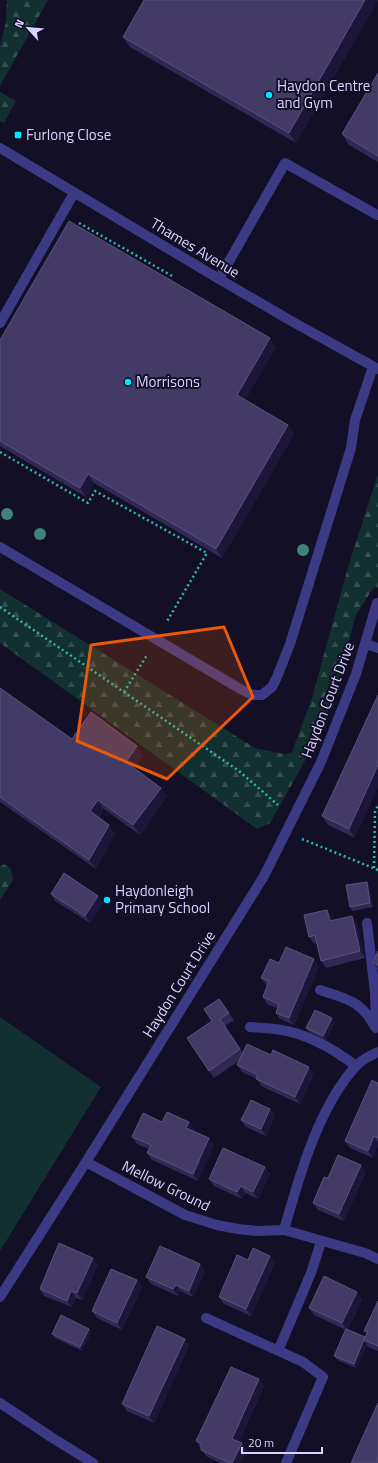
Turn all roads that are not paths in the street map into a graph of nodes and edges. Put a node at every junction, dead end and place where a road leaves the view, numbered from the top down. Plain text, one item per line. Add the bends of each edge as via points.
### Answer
1 (0, 148) edge
2 (74, 193) junction
3 (377, 215) dead end
4 (219, 279) junction
5 (0, 323) edge
6 (376, 368) edge
7 (0, 547) edge
8 (377, 603) dead end
9 (366, 644) junction
10 (378, 648) edge
11 (367, 923) dead end
12 (320, 990) dead end
13 (250, 1027) dead end
14 (377, 1030) edge
15 (378, 1052) edge
16 (356, 1066) junction
17 (86, 1162) junction
18 (284, 1230) junction
19 (321, 1242) junction
20 (378, 1258) edge
21 (0, 1297) edge
22 (206, 1318) dead end
23 (278, 1351) junction
24 (0, 1402) edge
25 (93, 1463) edge
26 (286, 1463) edge

1 - 2 street, Thames Avenue
2 - 4 street, Thames Avenue
2 - 5 street
3 - 4 street via 285,163
4 - 6 street, Thames Avenue
6 - 7 street via 355,420 351,448 292,637 272,687 262,695 253,695 242,690
8 - 9 street, Haydon Court Drive
9 - 10 street
9 - 17 street, Haydon Court Drive via 324,755 264,876
11 - 14 street
12 - 14 street via 361,1007
13 - 16 street via 295,1033 332,1049
15 - 16 street
16 - 18 street via 337,1093 321,1124
17 - 18 street, Mellow Ground via 184,1215 238,1229
17 - 21 street, Haydon Court Drive
18 - 19 street, Mellow Ground
19 - 20 street, Mellow Ground
19 - 23 street via 311,1273
22 - 23 street
23 - 26 street via 303,1362 323,1377
24 - 25 street

